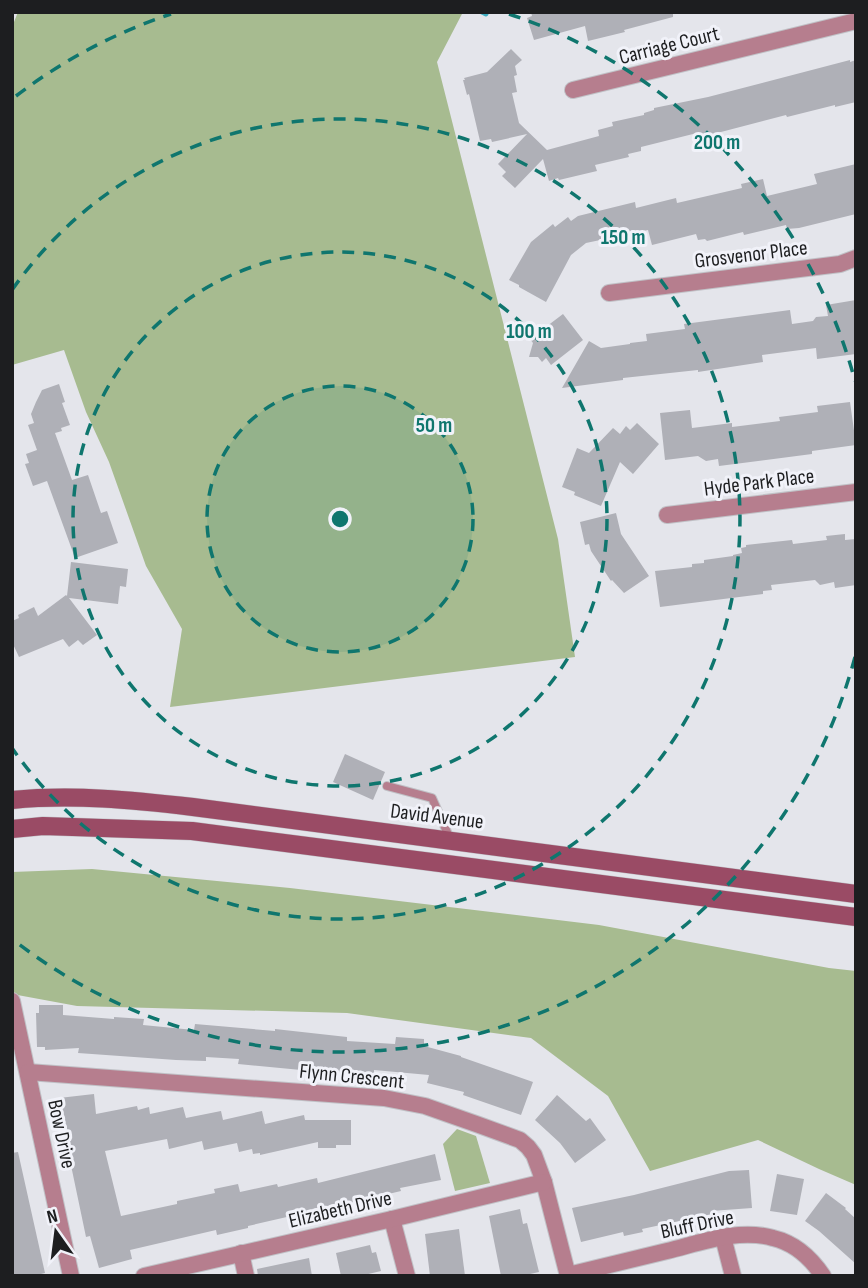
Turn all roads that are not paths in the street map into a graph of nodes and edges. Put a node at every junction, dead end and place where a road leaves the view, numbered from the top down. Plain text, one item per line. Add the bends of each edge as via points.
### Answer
1 (856, 21) edge
2 (573, 90) dead end
3 (856, 258) edge
4 (609, 293) dead end
5 (856, 492) edge
6 (667, 515) dead end
7 (387, 786) dead end
8 (12, 800) edge
9 (12, 829) edge
10 (450, 841) junction
11 (856, 894) edge
12 (856, 917) edge
13 (12, 1001) edge
14 (28, 1072) junction
15 (544, 1182) junction
16 (393, 1219) junction
17 (723, 1237) junction
18 (241, 1253) junction
19 (71, 1276) edge
20 (144, 1276) edge
21 (246, 1276) edge
22 (407, 1276) edge
23 (568, 1276) edge
24 (733, 1276) edge
25 (823, 1276) edge

1 - 2 street, Carriage Court
3 - 4 street, Grosvenor Place via 839,264
5 - 6 street, Hyde Park Place
7 - 10 lane via 432,798
8 - 10 main road, David Avenue via 113,798
9 - 12 main road via 192,831
10 - 11 main road, David Avenue
13 - 14 street, Bow Drive
14 - 15 street, Flynn Crescent via 405,1101 520,1140 534,1154
14 - 19 street, Bow Drive
15 - 16 street, Elizabeth Drive
15 - 23 street, Flynn Crescent
16 - 18 street, Elizabeth Drive
16 - 22 street
17 - 23 street, Bluff Drive
17 - 24 street
17 - 25 street, Bluff Drive via 775,1238 807,1257
18 - 20 street, Elizabeth Drive
18 - 21 street

